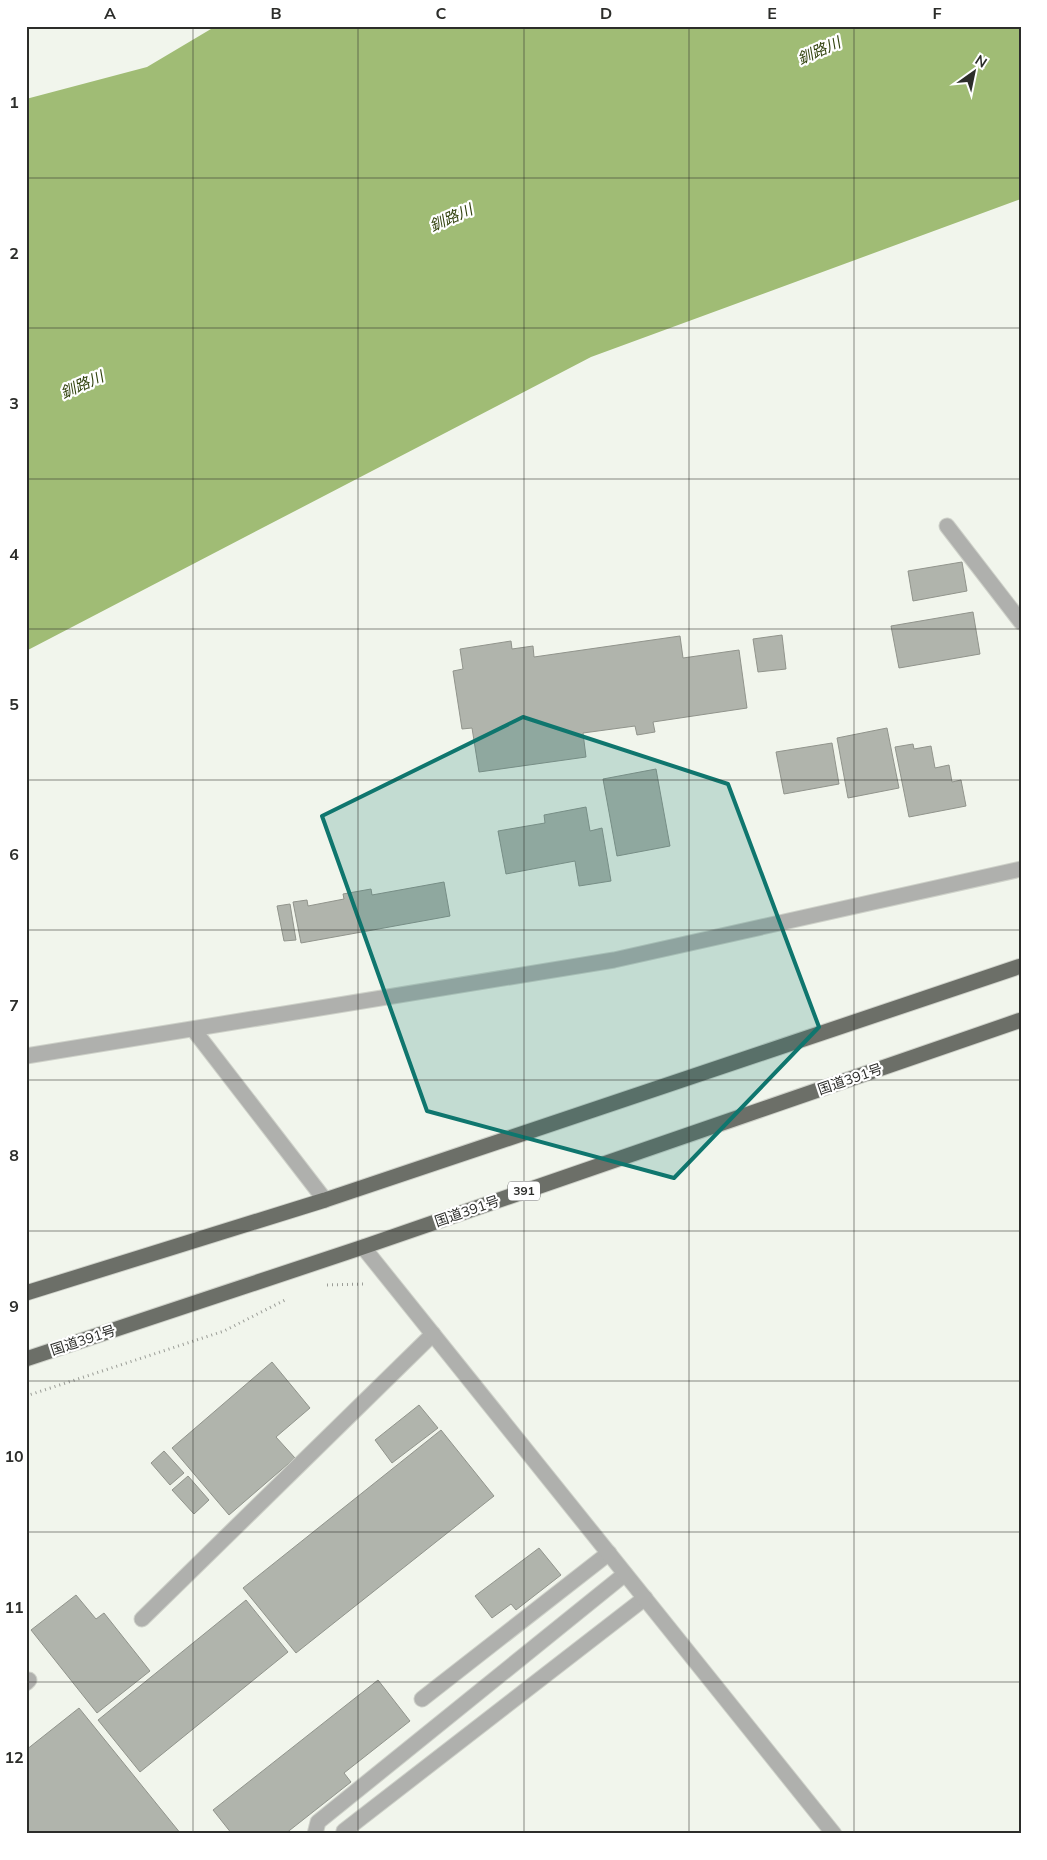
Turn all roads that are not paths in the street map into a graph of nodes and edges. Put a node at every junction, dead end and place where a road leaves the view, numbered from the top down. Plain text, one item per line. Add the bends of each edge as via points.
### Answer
1 (947, 526) dead end
2 (1021, 622) edge
3 (1021, 869) edge
4 (1021, 966) edge
5 (1021, 1020) edge
6 (193, 1029) junction
7 (26, 1056) edge
8 (325, 1200) junction
9 (363, 1247) junction
10 (26, 1294) edge
11 (433, 1334) junction
12 (26, 1359) edge
13 (609, 1553) junction
14 (626, 1574) junction
15 (644, 1598) junction
16 (142, 1619) dead end
17 (422, 1699) dead end
18 (315, 1834) edge
19 (346, 1834) edge
20 (834, 1834) edge

1 - 2 street
3 - 6 street via 614,960
4 - 8 highway
5 - 9 highway, 国道391号 / 391
6 - 7 street
6 - 8 street
8 - 10 highway
9 - 11 street
9 - 12 highway, 国道391号 / 391
11 - 13 street
11 - 16 street
13 - 14 street
13 - 17 street
14 - 15 street
14 - 18 street via 318,1822
15 - 19 street via 344,1831
15 - 20 street

